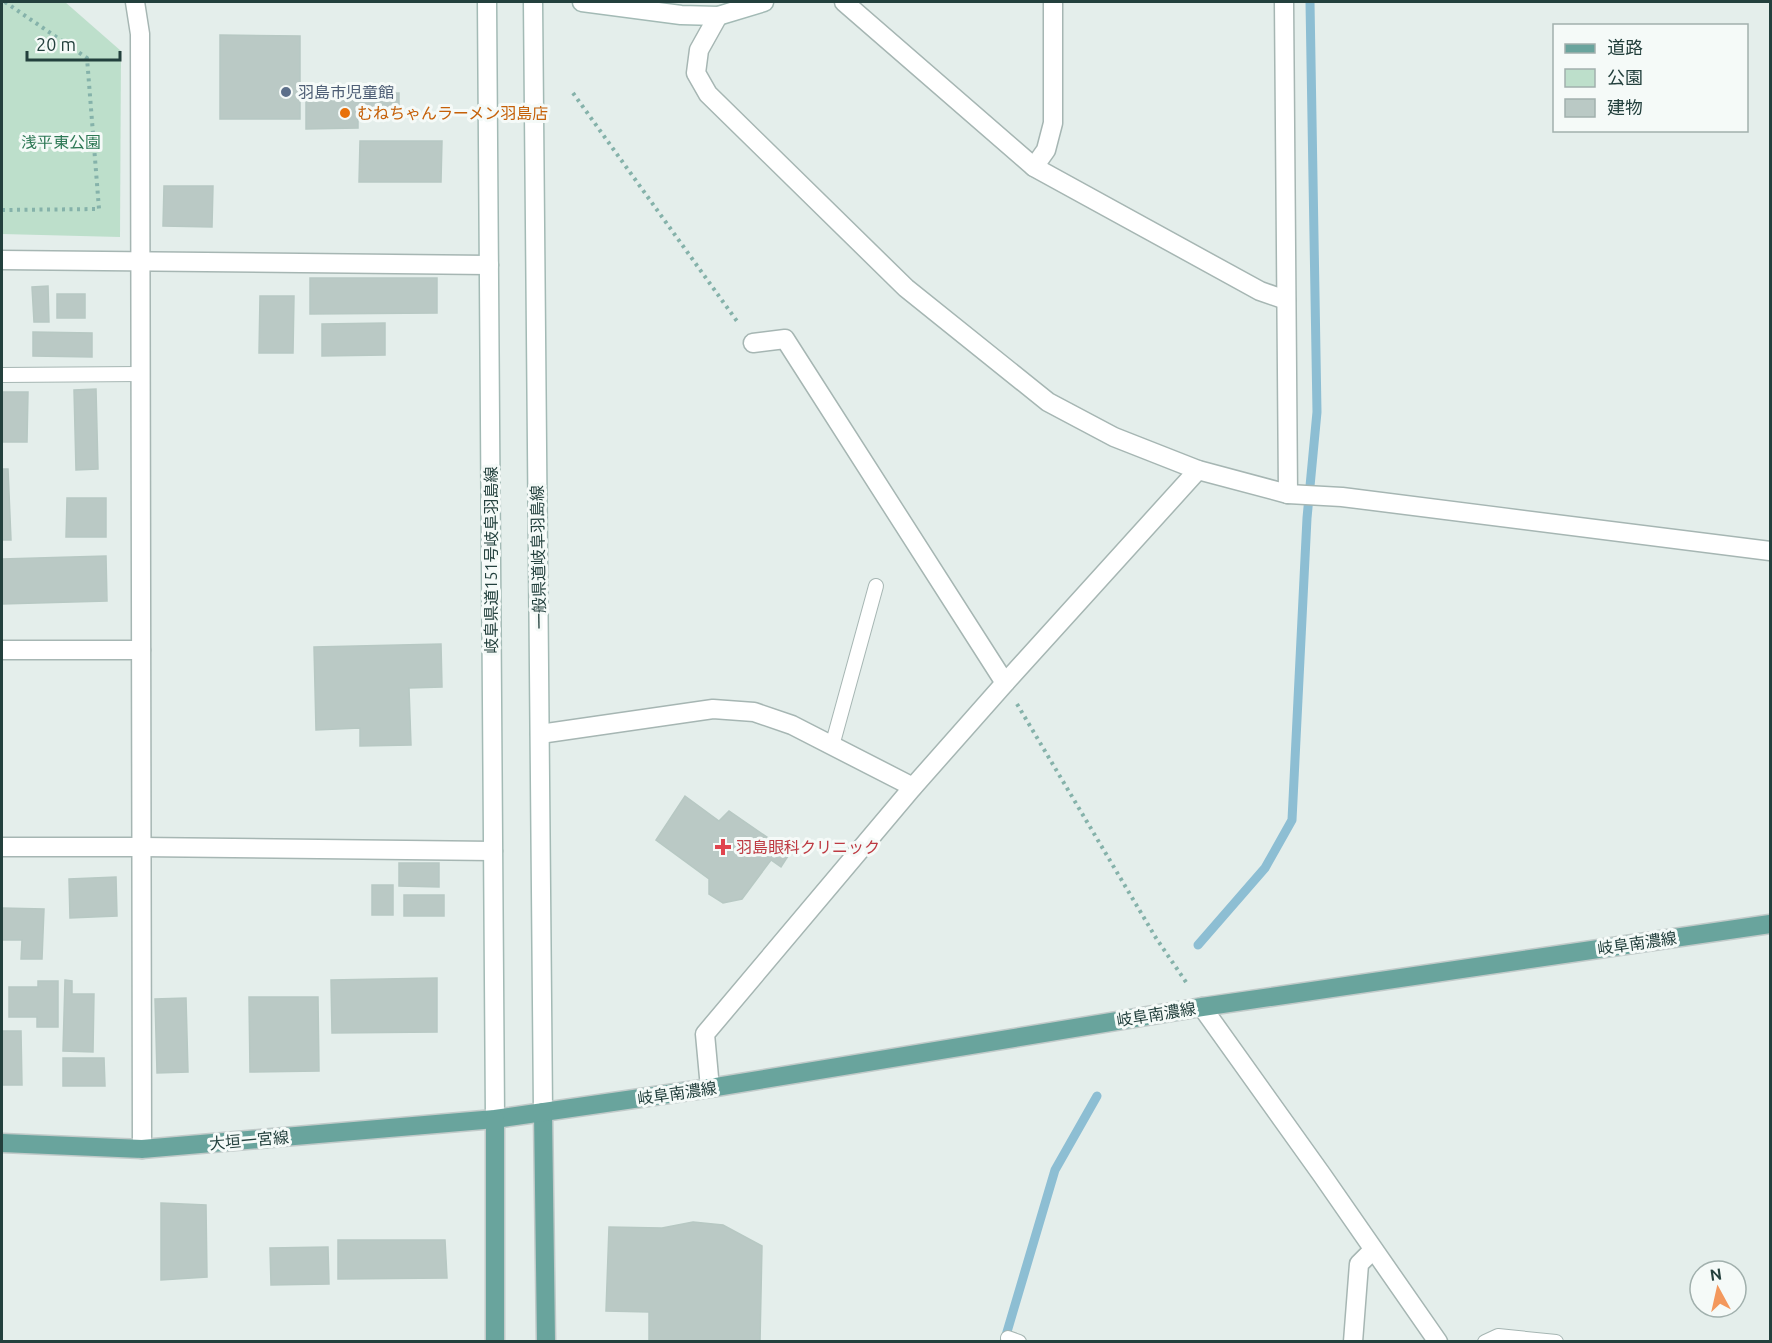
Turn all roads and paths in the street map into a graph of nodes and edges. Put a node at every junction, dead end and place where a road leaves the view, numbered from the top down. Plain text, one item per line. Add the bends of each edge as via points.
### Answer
1 (4, 2) edge
2 (135, 2) edge
3 (487, 2) edge
4 (532, 2) edge
5 (582, 2) edge
6 (764, 2) edge
7 (844, 2) edge
8 (1053, 2) edge
9 (1284, 2) edge
10 (718, 16) junction
11 (573, 93) dead end
12 (1034, 167) junction
13 (2, 210) edge
14 (2, 260) edge
15 (141, 262) junction
16 (489, 265) junction
17 (1286, 300) junction
18 (753, 344) joint
19 (141, 374) junction
20 (2, 375) edge
21 (1198, 470) junction
22 (1288, 494) junction
23 (1770, 551) edge
24 (876, 586) dead end
25 (2, 650) edge
26 (141, 650) junction
27 (1005, 683) junction
28 (540, 734) junction
29 (832, 746) junction
30 (913, 787) junction
31 (141, 847) junction
32 (2, 848) edge
33 (493, 851) junction
34 (1770, 924) edge
35 (1202, 1007) junction
36 (710, 1088) junction
37 (543, 1112) junction
38 (495, 1119) junction
39 (2, 1143) edge
40 (142, 1149) junction
41 (1373, 1250) junction
42 (495, 1341) edge
43 (546, 1341) edge
44 (1353, 1341) edge
45 (1438, 1341) edge
46 (1485, 1341) edge
47 (1556, 1341) edge

1 - 13 path via 87,58 99,209
2 - 15 street via 140,34
3 - 16 street, 岐阜県道151号岐阜羽島線
4 - 28 street, 一般県道岐阜羽島線
5 - 10 street
6 - 10 street
7 - 12 street
8 - 12 street via 1053,123 1046,150
9 - 17 street
10 - 21 street via 699,50 696,73 708,94 906,288 1048,402 1114,436
11 - 18 path
12 - 17 street via 1260,291
14 - 15 street
15 - 16 street
15 - 19 street
16 - 33 street, 岐阜県道151号岐阜羽島線
17 - 22 street
18 - 27 street via 785,339
19 - 20 lane
19 - 26 street
21 - 22 street
21 - 27 street
22 - 23 street via 1342,497
24 - 29 lane
25 - 26 street
26 - 31 street
27 - 30 street
27 - 35 path via 1156,938
28 - 29 street via 713,709 754,712 792,725
28 - 37 street, 一般県道岐阜羽島線
29 - 30 street
30 - 36 street via 705,1034
31 - 32 street
31 - 33 street
31 - 40 street
33 - 38 street, 岐阜県道151号岐阜羽島線
34 - 35 main road, 岐阜南濃線
35 - 36 main road, 岐阜南濃線
35 - 41 street
36 - 37 main road, 岐阜南濃線
37 - 38 main road, 岐阜南濃線
37 - 43 main road
38 - 40 main road, 大垣一宮線
38 - 42 main road
39 - 40 main road, 大垣一宮線
41 - 44 street via 1359,1264
41 - 45 street
46 - 47 lane via 1498,1336

